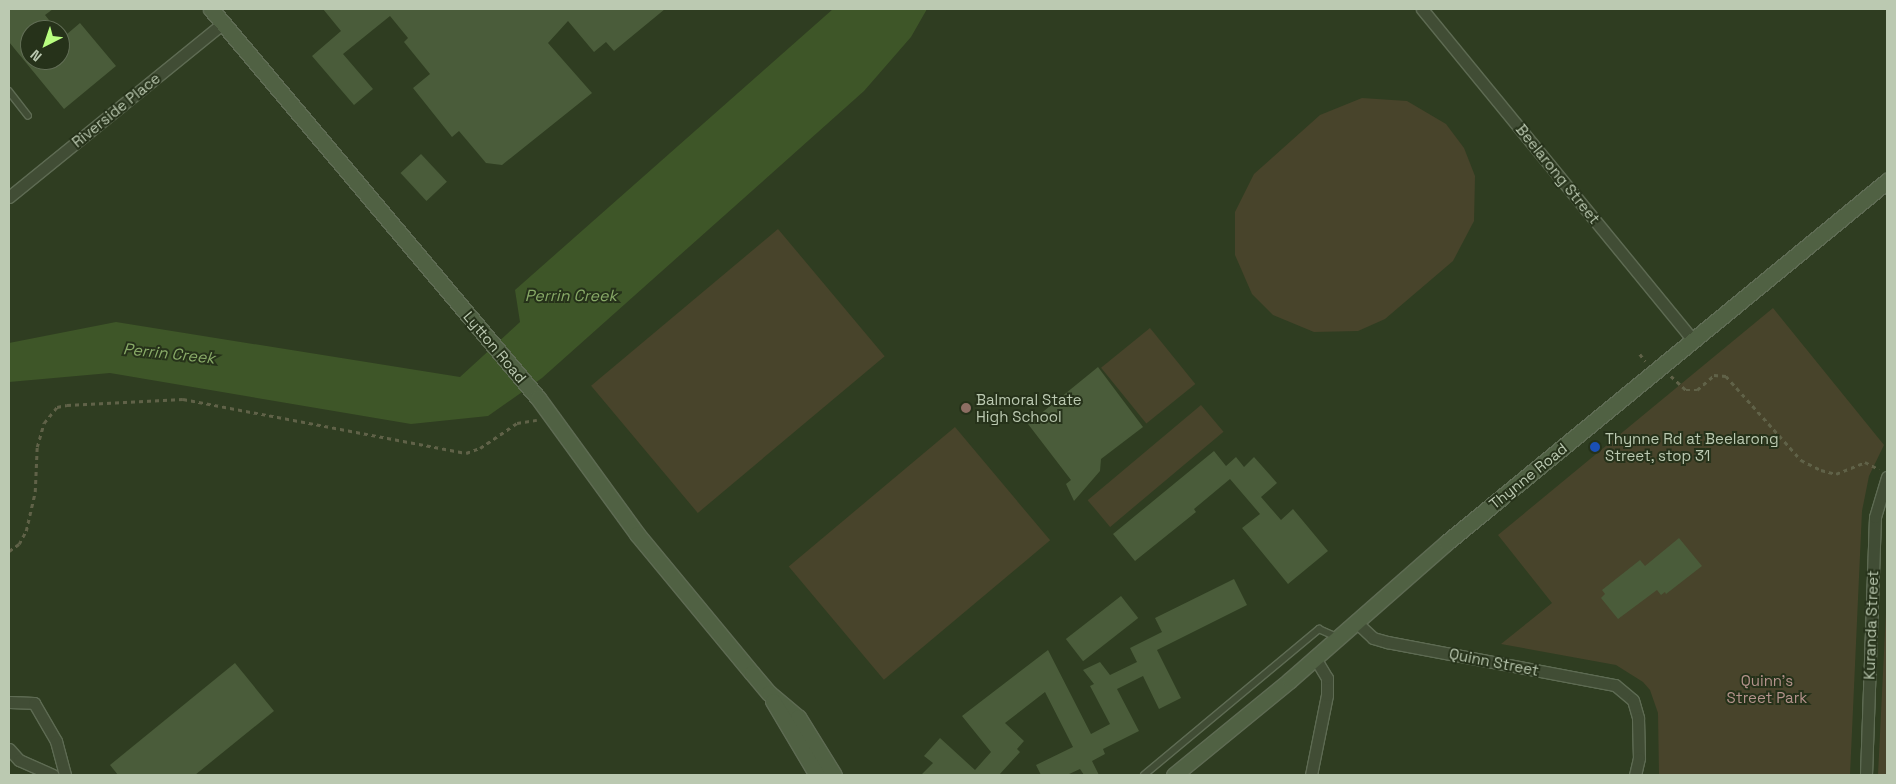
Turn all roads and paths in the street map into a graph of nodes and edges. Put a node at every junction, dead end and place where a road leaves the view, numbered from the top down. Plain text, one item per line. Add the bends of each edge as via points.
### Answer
1 (211, 9) edge
2 (1422, 9) edge
3 (223, 23) junction
4 (9, 91) edge
5 (28, 115) dead end
6 (1887, 181) edge
7 (9, 197) edge
8 (1693, 340) junction
9 (1678, 384) dead end
10 (550, 413) junction
11 (1887, 473) edge
12 (1887, 477) edge
13 (9, 551) edge
14 (1356, 622) junction
15 (1338, 638) junction
16 (1315, 658) junction
17 (769, 693) junction
18 (9, 702) edge
19 (9, 749) edge
20 (1639, 758) junction
21 (53, 775) edge
22 (65, 775) edge
23 (817, 775) edge
24 (834, 775) edge
25 (1144, 775) edge
26 (1174, 775) edge
27 (1311, 775) edge
28 (1635, 775) edge
29 (1644, 775) edge
30 (1866, 775) edge

1 - 3 main road, Lytton Road
2 - 8 street, Beelarong Street
3 - 7 street, Riverside Place
3 - 10 main road, Lytton Road
4 - 5 lane
6 - 8 main road, Thynne Road
8 - 14 main road, Thynne Road via 1446,543
9 - 11 path via 1686,390 1696,390 1714,375 1726,376 1801,460 1836,474 1866,462
10 - 13 path via 534,422 517,423 480,448 466,453 183,399 57,407 44,423 37,447 35,492 26,530 19,544
10 - 17 main road, Lytton Road via 637,534
12 - 30 street, Kuranda Street via 1875,517
14 - 15 main road, Thynne Road
14 - 20 street, Quinn Street via 1378,639 1615,685 1633,700 1638,718
15 - 16 main road, Thynne Road
15 - 25 lane via 1319,629
16 - 26 main road, Thynne Road
16 - 27 street via 1327,678 1327,694
17 - 23 main road, Lytton Road
17 - 24 main road, Lytton Road via 798,717
18 - 22 street via 34,703 56,741
19 - 21 street via 19,760
20 - 28 street
20 - 29 street

